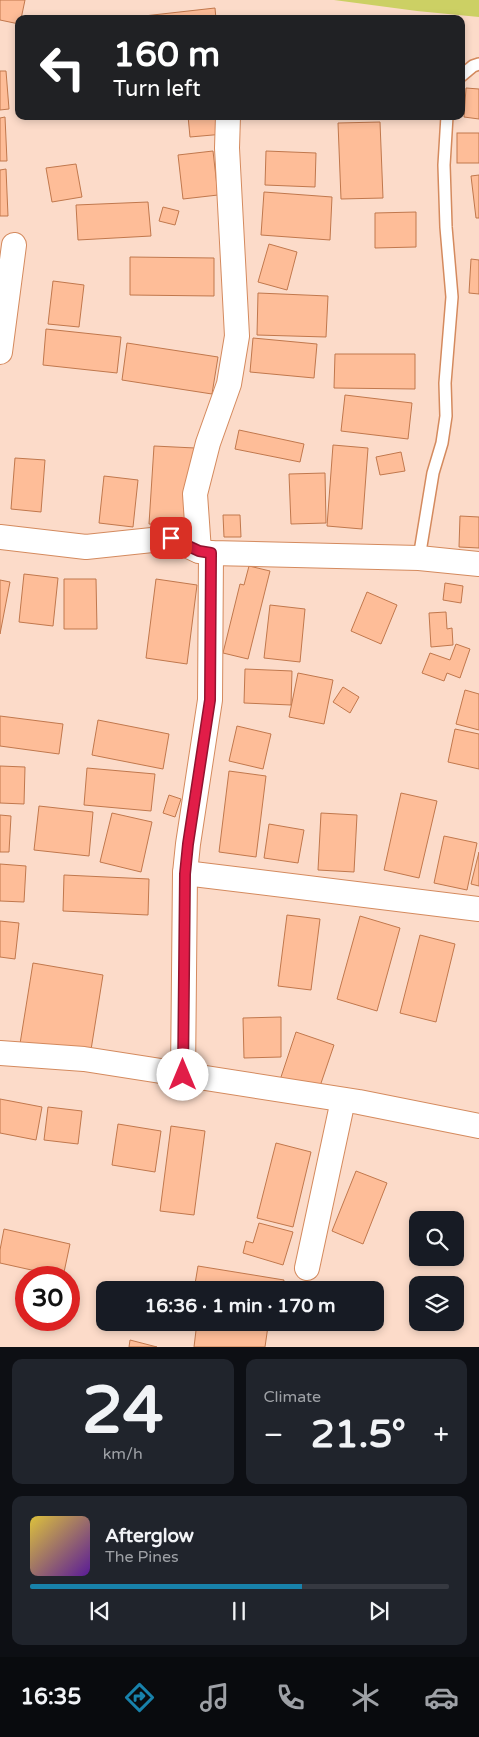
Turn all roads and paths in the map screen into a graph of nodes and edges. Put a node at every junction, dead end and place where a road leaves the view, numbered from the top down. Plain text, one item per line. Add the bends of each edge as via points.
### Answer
1 (479, 64) edge
2 (465, 73) edge
3 (228, 120) edge
4 (447, 120) edge
5 (14, 245) dead end
6 (0, 352) edge
7 (0, 537) edge
8 (205, 552) junction
9 (419, 558) junction
10 (479, 564) edge
11 (185, 874) junction
12 (479, 908) edge
13 (0, 1053) edge
14 (183, 1075) junction
15 (343, 1100) junction
16 (479, 1126) edge
17 (306, 1268) dead end

1 - 2 lane
3 - 8 street via 237,336 229,384 208,443 195,494
4 - 9 lane via 444,165 452,298 445,384 446,416
5 - 6 street
7 - 8 street via 86,547 171,538
8 - 9 street
8 - 11 street via 210,700
9 - 10 street
11 - 12 street
11 - 14 street
13 - 14 street via 84,1059
14 - 15 street
15 - 16 street
15 - 17 street

